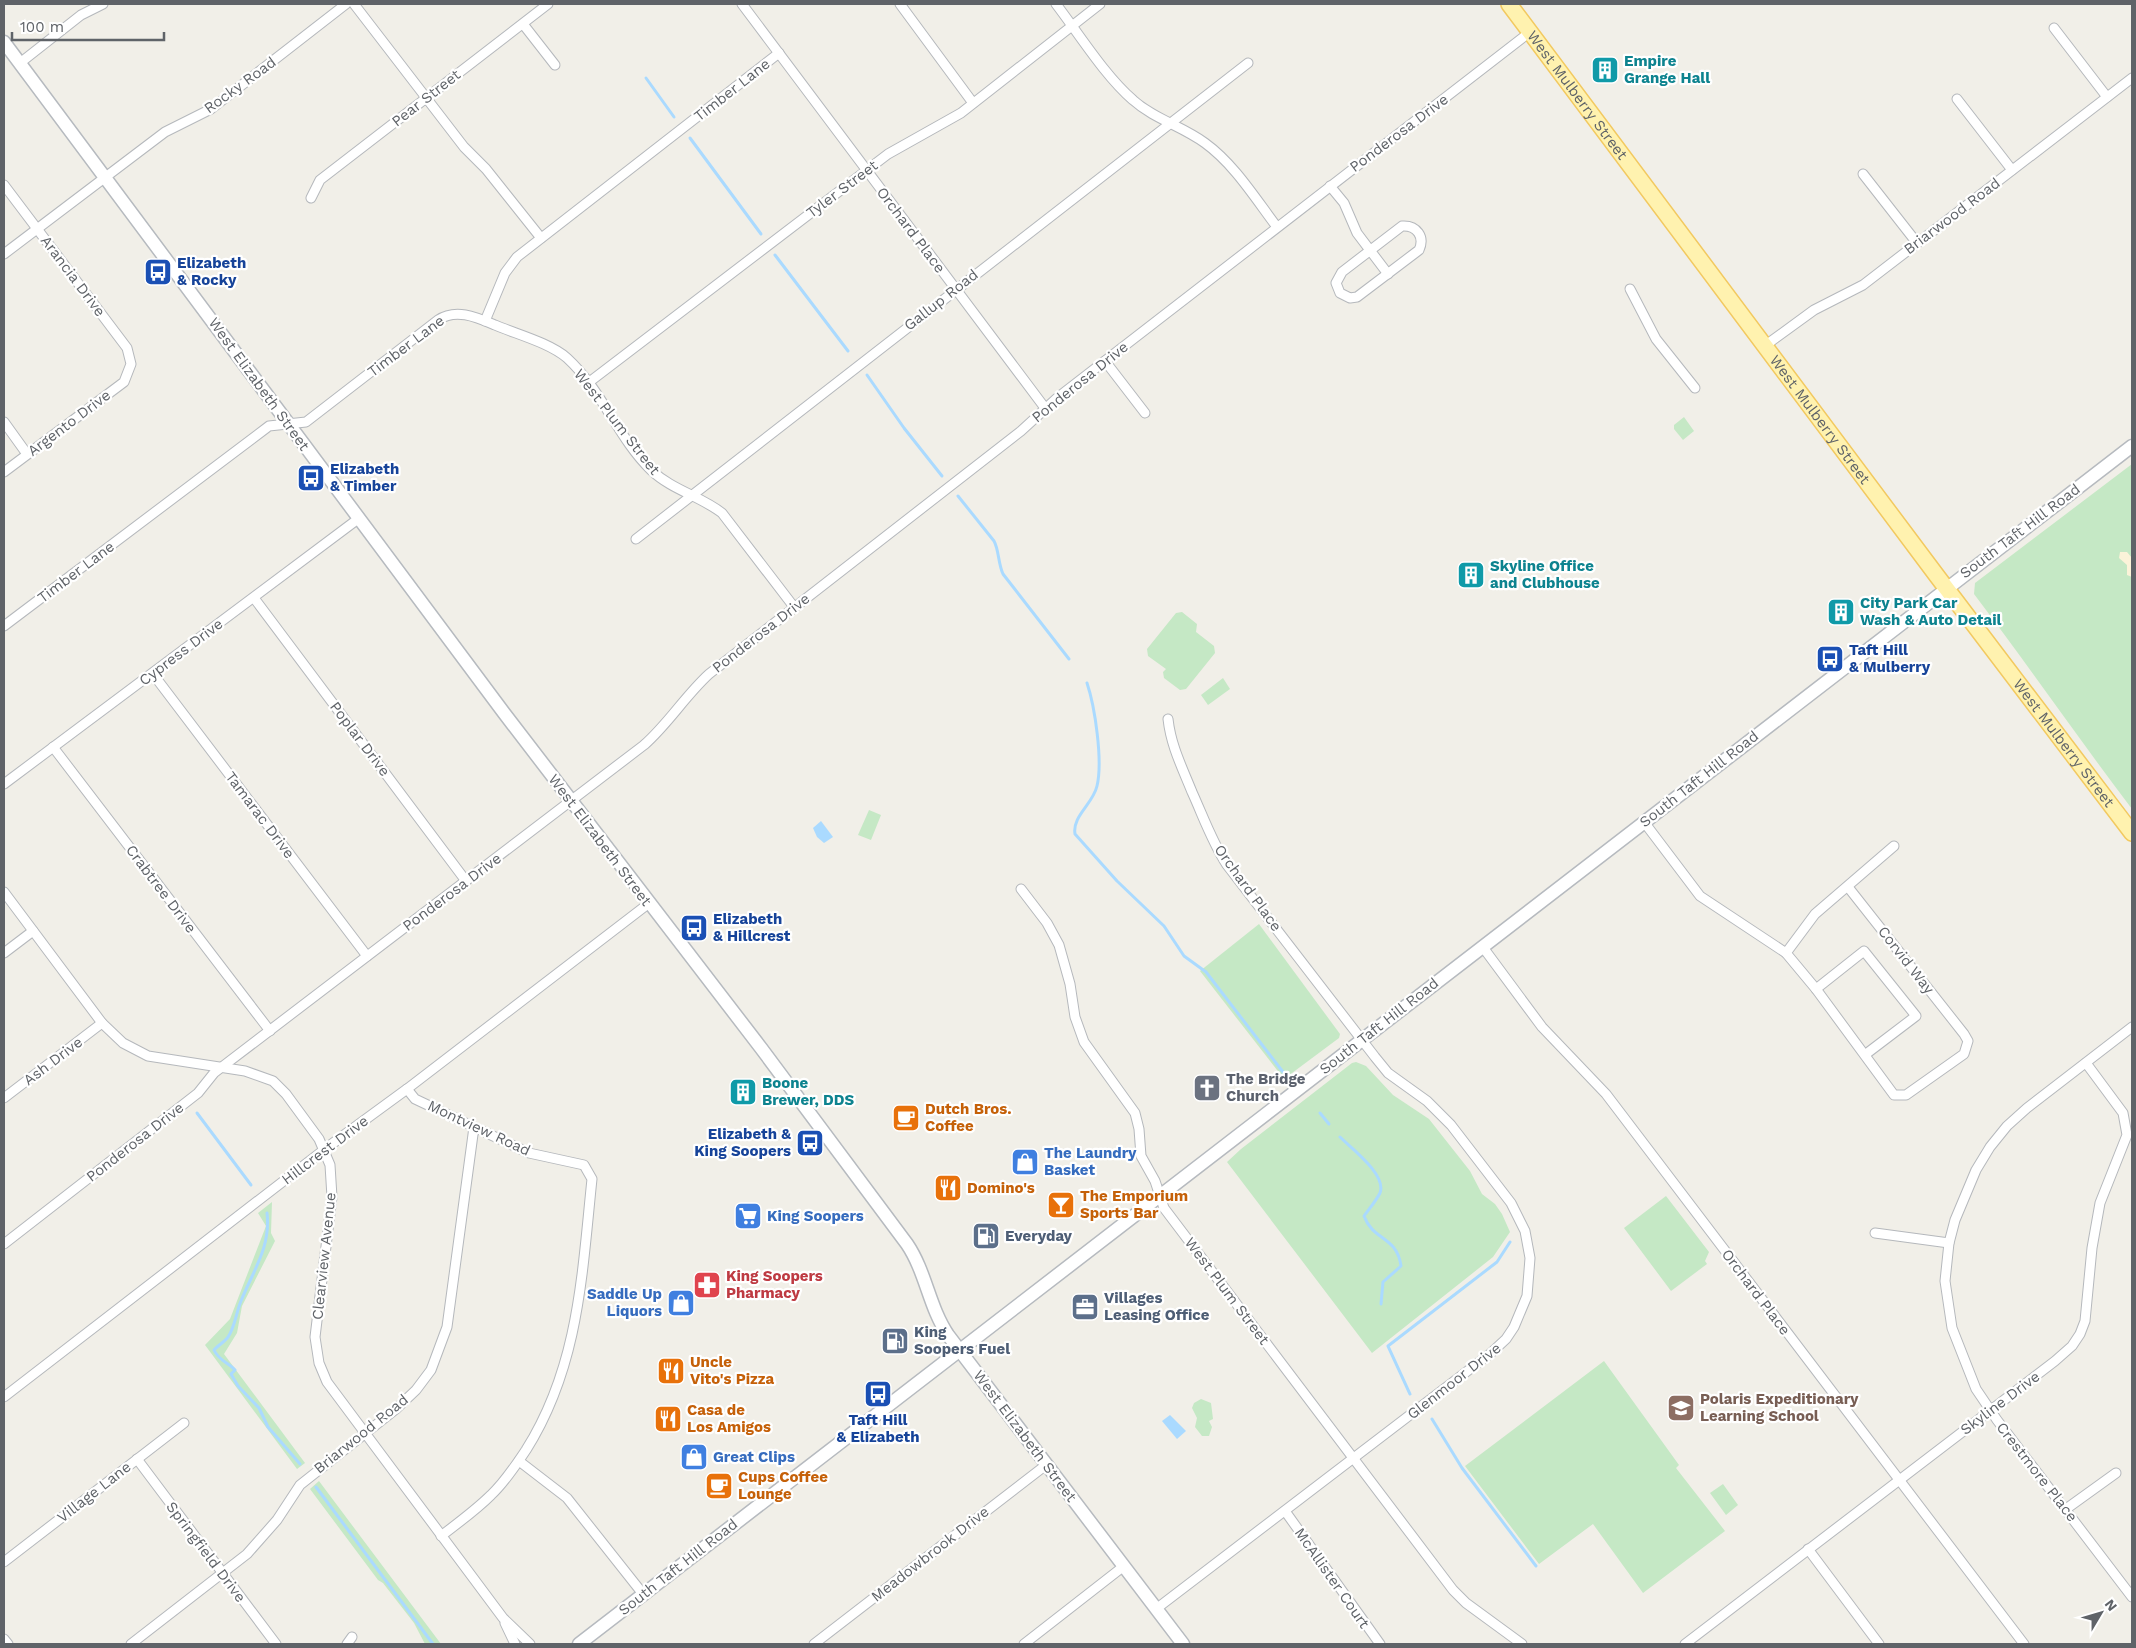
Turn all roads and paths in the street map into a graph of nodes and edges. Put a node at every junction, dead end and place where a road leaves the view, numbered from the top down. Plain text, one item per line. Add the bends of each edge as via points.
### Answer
1 (103, 4) edge
2 (346, 4) edge
3 (354, 4) edge
4 (548, 4) edge
5 (742, 4) edge
6 (900, 4) edge
7 (1056, 4) edge
8 (1100, 4) edge
9 (1509, 4) edge
10 (522, 24) junction
11 (1072, 25) junction
12 (2054, 28) dead end
13 (1530, 32) junction
14 (4, 42) edge
15 (779, 53) junction
16 (20, 63) junction
17 (1248, 63) dead end
18 (555, 65) dead end
19 (2132, 78) edge
20 (2107, 97) junction
21 (427, 98) junction
22 (1957, 99) dead end
23 (974, 103) junction
24 (1170, 123) junction
25 (2012, 170) junction
26 (866, 171) junction
27 (1863, 174) dead end
28 (106, 178) junction
29 (4, 185) edge
30 (1330, 186) junction
31 (311, 198) dead end
32 (1277, 227) junction
33 (37, 229) junction
34 (541, 238) junction
35 (1917, 243) junction
36 (1370, 250) junction
37 (4, 254) edge
38 (1388, 274) junction
39 (1630, 289) dead end
40 (955, 290) junction
41 (485, 321) junction
42 (1766, 345) junction
43 (1105, 361) junction
44 (130, 371) joint
45 (588, 383) junction
46 (1695, 388) dead end
47 (1045, 408) junction
48 (1145, 413) dead end
49 (4, 422) edge
50 (288, 423) junction
51 (2132, 446) edge
52 (27, 454) junction
53 (4, 472) edge
54 (690, 495) junction
55 (358, 520) junction
56 (636, 539) dead end
57 (1946, 588) junction
58 (254, 598) junction
59 (794, 607) junction
60 (4, 626) edge
61 (153, 674) junction
62 (1168, 719) dead end
63 (53, 747) junction
64 (4, 784) edge
65 (571, 801) junction
66 (1644, 822) junction
67 (2132, 833) edge
68 (1894, 846) dead end
69 (466, 881) junction
70 (1848, 887) junction
71 (1021, 889) dead end
72 (4, 892) edge
73 (648, 904) junction
74 (33, 931) junction
75 (1482, 946) junction
76 (1786, 953) junction
77 (4, 954) edge
78 (367, 956) junction
79 (1816, 989) junction
80 (102, 1023) junction
81 (2132, 1027) edge
82 (270, 1031) junction
83 (1362, 1040) junction
84 (1866, 1054) junction
85 (2086, 1063) junction
86 (222, 1067) junction
87 (407, 1089) junction
88 (4, 1098) edge
89 (474, 1128) junction
90 (325, 1149) junction
91 (1160, 1195) junction
92 (1875, 1233) dead end
93 (1949, 1243) junction
94 (4, 1244) edge
95 (959, 1350) junction
96 (4, 1397) edge
97 (1990, 1411) junction
98 (184, 1423) dead end
99 (364, 1435) junction
100 (1354, 1458) junction
101 (137, 1459) junction
102 (518, 1461) junction
103 (1046, 1465) junction
104 (2116, 1473) dead end
105 (1899, 1480) junction
106 (2066, 1509) junction
107 (1285, 1511) junction
108 (441, 1536) junction
109 (1808, 1549) junction
110 (4, 1562) edge
111 (1124, 1566) junction
112 (222, 1573) junction
113 (643, 1594) junction
114 (2132, 1597) edge
115 (1156, 1609) junction
116 (503, 1618) junction
117 (4, 1639) edge
118 (8, 1644) edge
119 (132, 1644) edge
120 (276, 1644) edge
121 (515, 1644) edge
122 (530, 1644) edge
123 (579, 1644) edge
124 (814, 1644) edge
125 (1024, 1644) edge
126 (1183, 1644) edge
127 (1380, 1644) edge
128 (1522, 1644) edge
129 (1685, 1644) edge
130 (1879, 1644) edge
131 (2024, 1644) edge

1 - 16 street via 81,15
2 - 28 street, Rocky Road via 211,109 165,132
3 - 21 street
4 - 10 street, Pear Street
5 - 15 street, Orchard Place
6 - 23 street
7 - 11 street
8 - 11 street, Tyler Street
9 - 13 main road, West Mulberry Street
10 - 18 street
10 - 21 street, Pear Street
11 - 23 street, Tyler Street
11 - 24 street via 1130,98
12 - 20 street
13 - 30 street, Ponderosa Drive
13 - 42 main road, West Mulberry Street
14 - 16 main road, West Elizabeth Street
15 - 26 street, Orchard Place
15 - 34 street, Timber Lane
16 - 28 main road, West Elizabeth Street
17 - 24 street, Gallup Road
19 - 20 street, Briarwood Road
20 - 25 street, Briarwood Road
21 - 31 street, Pear Street via 320,180
21 - 34 street
22 - 25 street
23 - 26 street, Tyler Street via 903,144
24 - 32 street via 1197,137 1216,152
24 - 40 street, Gallup Road
25 - 35 street, Briarwood Road
26 - 40 street, Orchard Place
26 - 45 street, Tyler Street
27 - 35 street
28 - 33 street, Rocky Road
28 - 50 main road, West Elizabeth Street
29 - 33 street, Arancia Drive
30 - 32 street, Ponderosa Drive
30 - 36 street via 1344,203 1357,233
32 - 43 street, Ponderosa Drive
33 - 37 street, Rocky Road
33 - 44 street, Arancia Drive via 127,348 131,356
34 - 41 street, Timber Lane via 505,273
35 - 42 street, Briarwood Road via 1863,285 1814,310
36 - 38 street
36 - 38 street via 1338,276 1336,283 1340,293 1350,298 1357,297
36 - 38 street via 1402,226 1410,226 1419,232 1419,250
39 - 46 street via 1656,339
40 - 47 street, Orchard Place
40 - 54 street, Gallup Road
41 - 45 street, West Plum Street via 557,351 568,358
41 - 50 street, Timber Lane via 455,313 446,315 306,422
42 - 57 main road, West Mulberry Street
43 - 47 street, Ponderosa Drive
43 - 48 street
44 - 52 street, Argento Drive via 124,382
45 - 54 street, West Plum Street via 650,469 665,482
47 - 59 street, Ponderosa Drive via 1021,431
49 - 52 street
50 - 55 main road, West Elizabeth Street
50 - 60 street, Timber Lane via 269,426
51 - 57 main road, South Taft Hill Road
52 - 53 street, Argento Drive
54 - 56 street, Gallup Road
54 - 59 street, West Plum Street via 715,507 729,520
55 - 58 street, Cypress Drive
55 - 65 main road, West Elizabeth Street
57 - 66 main road, South Taft Hill Road
57 - 67 main road, West Mulberry Street
58 - 61 street, Cypress Drive
58 - 69 street, Poplar Drive
59 - 65 street, Ponderosa Drive via 708,674 653,737
61 - 63 street, Cypress Drive
61 - 78 street, Tamarac Drive
62 - 83 street, Orchard Place via 1170,740 1218,850
63 - 64 street, Cypress Drive
63 - 82 street, Crabtree Drive
65 - 69 street, Ponderosa Drive
65 - 73 main road, West Elizabeth Street
66 - 75 main road, South Taft Hill Road
66 - 76 street via 1700,896
68 - 70 street
69 - 78 street, Ponderosa Drive
70 - 76 street via 1815,914
70 - 84 street, Corvid Way via 1968,1041 1964,1054 1906,1095 1894,1095
71 - 91 street, West Plum Street via 1047,922 1059,945 1079,1032 1087,1048 1135,1113 1141,1156 1156,1181
72 - 74 street, Clearview Avenue
73 - 87 street, Hillcrest Drive
73 - 95 main road, West Elizabeth Street via 761,1048 907,1244 935,1313
74 - 77 street
74 - 80 street, Clearview Avenue
75 - 83 main road, South Taft Hill Road
75 - 105 street, Orchard Place via 1542,1026 1606,1094
76 - 79 street
78 - 82 street, Ponderosa Drive
79 - 84 street
79 - 84 street via 1864,951 1916,1016
80 - 86 street, Clearview Avenue via 124,1043 148,1056
80 - 88 street, Ash Drive
81 - 85 street, Crestmore Place
82 - 86 street, Ponderosa Drive
83 - 91 main road, South Taft Hill Road
83 - 100 street, Glenmoor Drive via 1388,1073 1441,1114 1511,1203 1525,1231 1530,1268 1523,1307 1506,1339
85 - 93 street, Crestmore Place via 2020,1115 1990,1147 1962,1201
85 - 97 street, Skyline Drive via 2123,1112 2127,1135 2100,1203 2085,1321 2072,1346
86 - 90 street, Clearview Avenue via 273,1081
86 - 94 street, Ponderosa Drive via 198,1093
87 - 89 street, Montview Road via 415,1099
87 - 90 street, Hillcrest Drive
89 - 99 street, Briarwood Road via 451,1307 442,1344 416,1390
89 - 102 street, Montview Road via 529,1153 584,1165 592,1179 572,1341 556,1393 539,1429
90 - 96 street, Hillcrest Drive
90 - 99 street, Clearview Avenue via 332,1179 332,1197 315,1337 319,1363 327,1382
91 - 95 main road, South Taft Hill Road
91 - 100 street, West Plum Street via 1164,1208
92 - 93 street
93 - 97 street, Crestmore Place via 1945,1281 1952,1328 1968,1372
95 - 103 main road, West Elizabeth Street
95 - 113 main road, South Taft Hill Road
97 - 105 street, Skyline Drive
97 - 106 street, Crestmore Place
98 - 101 street, Village Lane
99 - 108 street, Clearview Avenue
99 - 112 street, Briarwood Road via 313,1472 300,1485 263,1538
100 - 107 street, Glenmoor Drive
100 - 128 street, West Plum Street via 1453,1590
101 - 110 street, Village Lane
101 - 112 street, Springfield Drive
102 - 108 street, Montview Road via 492,1495
102 - 113 street via 568,1498
103 - 111 main road, West Elizabeth Street
103 - 124 street, Meadowbrook Drive
104 - 106 street
105 - 109 street, Skyline Drive
105 - 131 street, Orchard Place
106 - 114 street, Crestmore Place
107 - 115 street, Glenmoor Drive
107 - 127 street, McAllister Court
108 - 116 street, Clearview Avenue
109 - 129 street, Skyline Drive
109 - 130 street
111 - 115 main road, West Elizabeth Street
111 - 125 street
112 - 119 street, Briarwood Road
112 - 120 street, Springfield Drive
113 - 123 main road, South Taft Hill Road
115 - 126 main road, West Elizabeth Street
116 - 121 street, Clearview Avenue
116 - 122 street, Clearview Avenue
117 - 118 street

